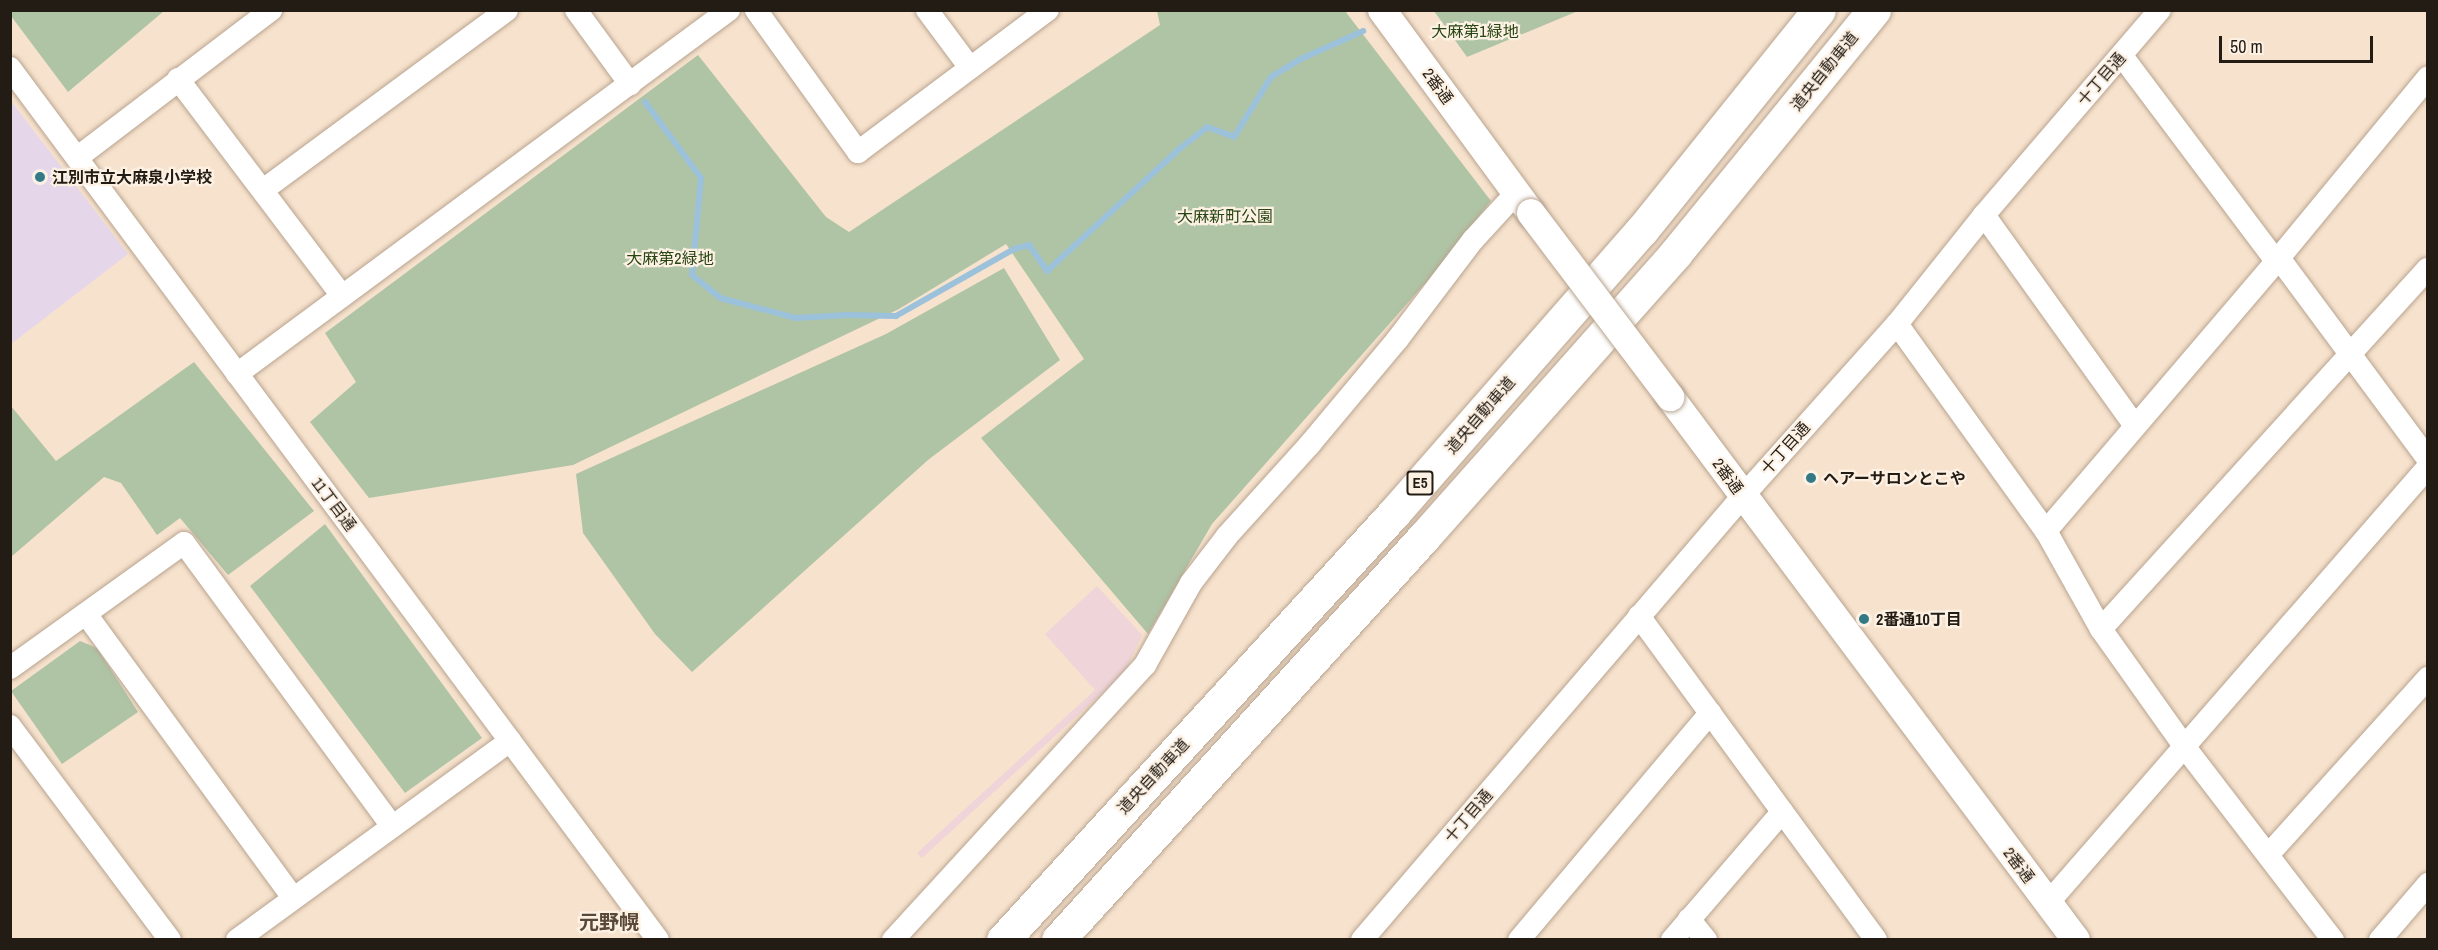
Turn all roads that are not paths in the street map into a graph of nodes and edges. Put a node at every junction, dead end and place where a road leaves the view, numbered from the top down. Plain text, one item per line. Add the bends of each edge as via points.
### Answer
1 (271, 10) edge
2 (507, 10) edge
3 (576, 10) edge
4 (729, 10) edge
5 (756, 10) edge
6 (927, 10) edge
7 (1048, 10) edge
8 (1382, 10) edge
9 (1819, 10) edge
10 (1874, 10) edge
11 (2160, 10) edge
12 (2121, 56) junction
13 (970, 68) junction
14 (10, 69) edge
15 (2427, 77) edge
16 (178, 79) junction
17 (630, 84) junction
18 (78, 157) junction
19 (263, 190) junction
20 (1523, 203) junction
21 (1984, 215) junction
22 (2277, 260) junction
23 (2427, 269) edge
24 (342, 296) junction
25 (1897, 324) junction
26 (2352, 356) junction
27 (237, 374) junction
28 (2135, 426) junction
29 (2427, 459) edge
30 (2427, 467) edge
31 (1743, 496) junction
32 (2046, 531) junction
33 (86, 614) junction
34 (1640, 616) junction
35 (2102, 629) junction
36 (10, 668) edge
37 (2427, 678) edge
38 (1710, 713) junction
39 (10, 726) edge
40 (510, 741) junction
41 (2184, 746) junction
42 (1782, 812) junction
43 (392, 826) junction
44 (2268, 855) junction
45 (2427, 884) edge
46 (293, 898) junction
47 (2048, 903) junction
48 (1689, 919) junction
49 (1532, 935) edge
50 (1365, 938) edge
51 (170, 939) edge
52 (237, 939) edge
53 (658, 939) edge
54 (893, 939) edge
55 (1003, 939) edge
56 (1058, 939) edge
57 (1672, 939) edge
58 (1706, 939) edge
59 (1875, 939) edge
60 (2076, 939) edge
61 (2333, 939) edge
62 (2380, 939) edge

1 - 16 street
2 - 19 street
3 - 17 street
4 - 17 street
5 - 13 street via 858,152
6 - 13 street
7 - 13 street
8 - 20 main road, 2番通
9 - 55 highway, 道央自動車道 / E5 via 1642,230 1394,513
10 - 56 highway, 道央自動車道 / E5 via 1675,254
11 - 12 street, 十丁目通
12 - 21 street, 十丁目通
12 - 22 street
14 - 18 street, 11丁目通
15 - 22 street
16 - 18 street
16 - 19 street
17 - 24 street
18 - 27 street, 11丁目通
19 - 24 street
20 - 31 main road, 2番通, bridge
20 - 54 street via 1473,240 1397,340 1191,583 1145,665
21 - 25 street, 十丁目通
21 - 28 street
22 - 26 street
22 - 28 street
23 - 26 street
24 - 27 street
25 - 31 street, 十丁目通
25 - 32 street
26 - 29 street
26 - 35 street
27 - 40 street, 11丁目通
28 - 32 street
30 - 41 street
31 - 34 street, 十丁目通
31 - 47 main road, 2番通
32 - 35 street
33 - 36 street
33 - 43 street via 184,543
33 - 46 street
34 - 38 street
34 - 50 street, 十丁目通
35 - 41 street
37 - 44 street
38 - 42 street
38 - 49 street
39 - 51 street
40 - 43 street
40 - 53 street, 11丁目通
41 - 44 street
41 - 47 street
42 - 48 street
42 - 59 street
43 - 46 street
44 - 61 street
45 - 62 street
46 - 52 street
47 - 60 main road, 2番通
48 - 57 street
48 - 58 street

